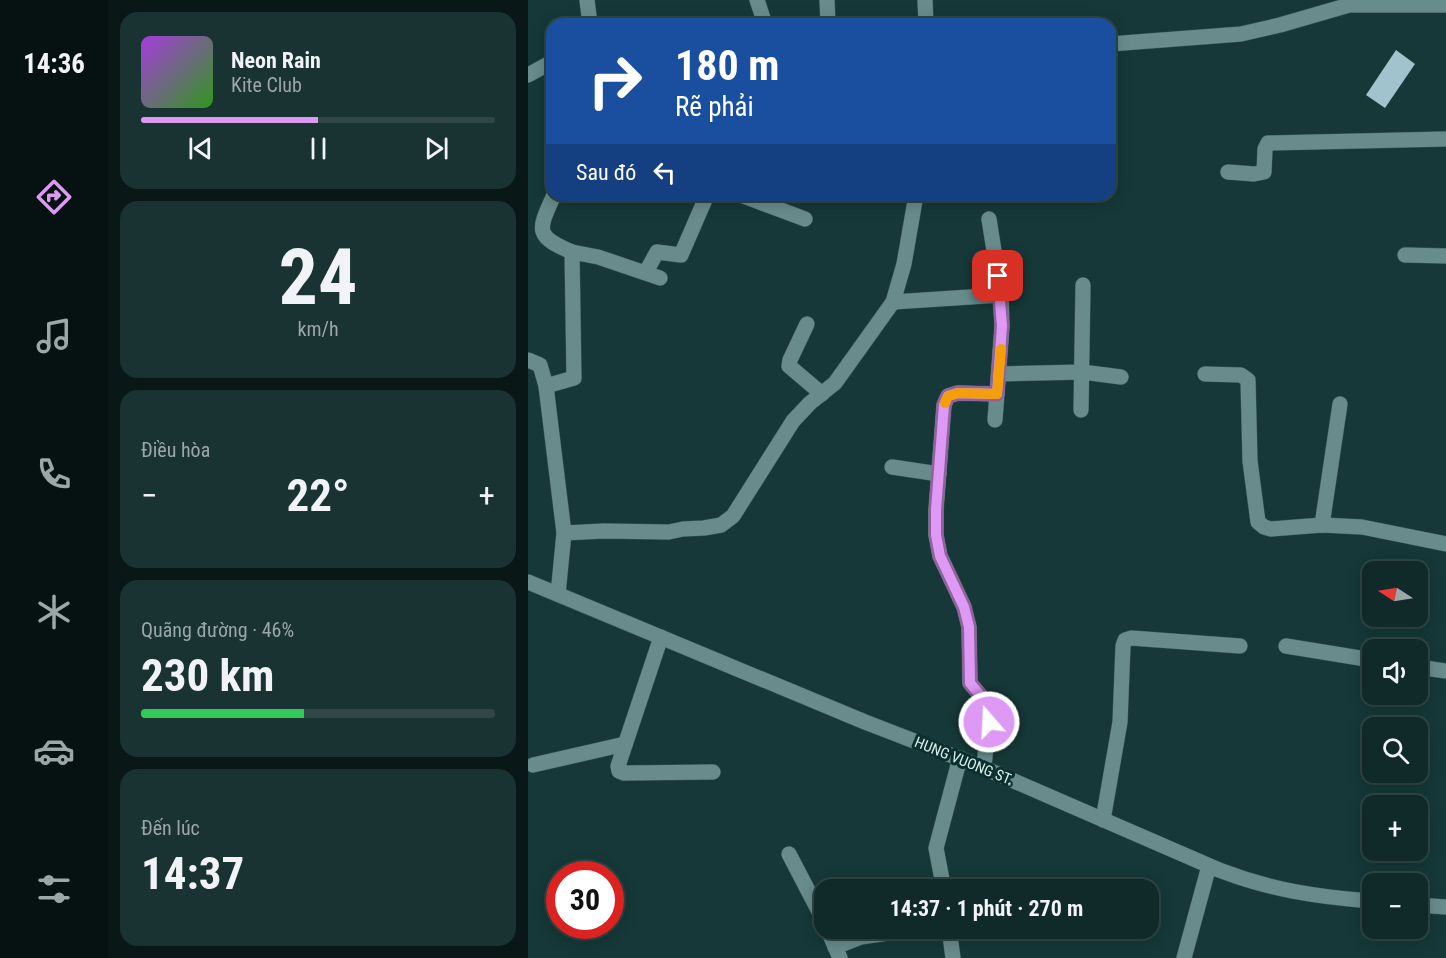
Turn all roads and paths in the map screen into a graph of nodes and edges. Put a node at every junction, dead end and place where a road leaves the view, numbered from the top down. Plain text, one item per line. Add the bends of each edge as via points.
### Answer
1 (587, 0) edge
2 (757, 0) edge
3 (826, 0) edge
4 (925, 0) edge
5 (1446, 6) edge
6 (589, 18) edge
7 (763, 18) edge
8 (828, 18) edge
9 (926, 18) edge
10 (1116, 44) edge
11 (546, 64) edge
12 (528, 75) edge
13 (1446, 139) edge
14 (1228, 172) dead end
15 (552, 201) edge
16 (704, 201) edge
17 (757, 201) edge
18 (915, 201) edge
19 (805, 219) dead end
20 (990, 219) dead end
21 (572, 252) junction
22 (1405, 255) dead end
23 (1446, 256) edge
24 (1083, 285) dead end
25 (1001, 295) junction
26 (893, 302) junction
27 (807, 324) dead end
28 (528, 360) edge
29 (1082, 372) junction
30 (1000, 374) junction
31 (1205, 374) dead end
32 (1121, 377) dead end
33 (546, 386) junction
34 (822, 394) junction
35 (997, 394) junction
36 (1340, 404) dead end
37 (1081, 410) dead end
38 (995, 420) dead end
39 (892, 467) dead end
40 (939, 474) junction
41 (1322, 525) junction
42 (564, 533) junction
43 (1446, 544) edge
44 (528, 582) edge
45 (558, 594) junction
46 (661, 637) junction
47 (1240, 646) dead end
48 (1286, 646) dead end
49 (1362, 658) edge
50 (1428, 669) edge
51 (1446, 672) edge
52 (625, 744) junction
53 (960, 758) junction
54 (533, 765) dead end
55 (984, 768) junction
56 (713, 772) dead end
57 (1102, 820) junction
58 (789, 854) dead end
59 (1209, 866) junction
60 (942, 879) edge
61 (1362, 900) edge
62 (814, 902) edge
63 (1428, 905) edge
64 (1446, 907) edge
65 (858, 939) edge
66 (950, 939) edge
67 (838, 952) edge
68 (953, 958) edge
69 (1184, 958) edge

1 - 6 street
2 - 7 street
3 - 8 street
4 - 9 street
5 - 10 street via 1349,4 1241,34
11 - 12 street
13 - 14 street via 1268,143 1264,171
15 - 21 street via 542,229 544,237
16 - 21 street via 681,255 657,252 653,275
17 - 19 street
18 - 26 street
20 - 25 street
21 - 33 street via 574,378
22 - 23 street
24 - 29 street
25 - 26 street
25 - 30 street
26 - 34 street via 835,383
27 - 34 street via 789,366
28 - 33 street via 540,364
29 - 30 street
29 - 32 street
29 - 37 street
30 - 35 street
31 - 41 street via 1241,375 1248,380 1248,443 1258,522 1271,529
33 - 42 street
34 - 42 street via 793,421 727,522 656,533
35 - 38 street
35 - 40 street via 948,396
36 - 41 street
39 - 40 street
40 - 55 street via 936,535 940,556 969,627 970,683 989,712
41 - 43 street via 1378,530
42 - 45 street
44 - 45 street, HUNG VUONG ST.
45 - 46 street, HUNG VUONG ST.
46 - 52 street
46 - 53 street, HUNG VUONG ST.
47 - 57 street via 1125,640 1120,722
48 - 49 street
50 - 51 street
52 - 54 street
52 - 56 street via 618,766 624,773
53 - 55 street, HUNG VUONG ST.
53 - 60 street via 936,848
55 - 57 street, HUNG VUONG ST.
57 - 59 street, HUNG VUONG ST.
58 - 62 street
59 - 61 street, HUNG VUONG ST. via 1282,890
59 - 69 street
63 - 64 street
65 - 67 street
66 - 68 street

